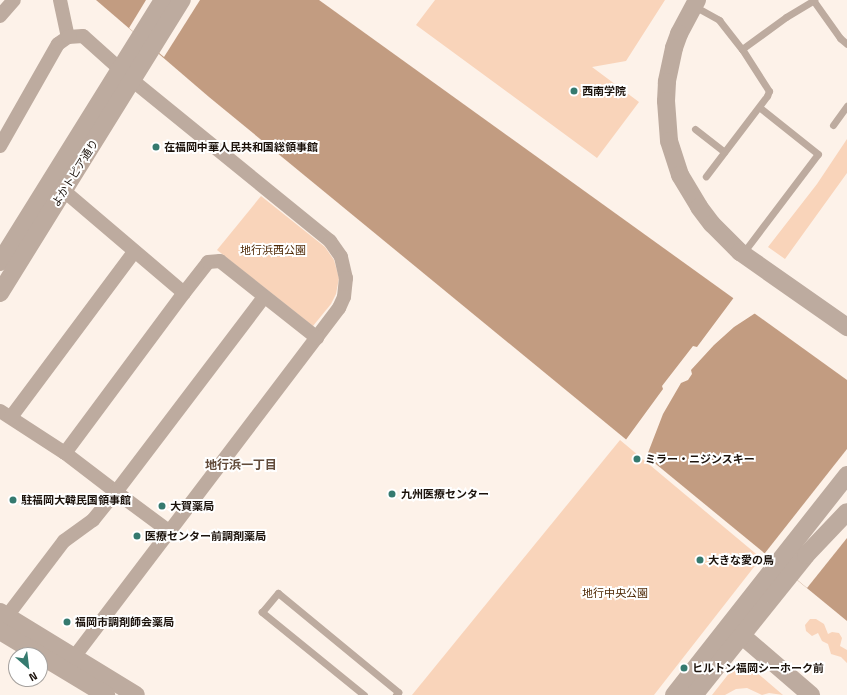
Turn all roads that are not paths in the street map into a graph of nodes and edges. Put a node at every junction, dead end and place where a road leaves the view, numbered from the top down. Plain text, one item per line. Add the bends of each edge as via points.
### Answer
1 (14, 0) edge
2 (60, 0) edge
3 (163, 0) edge
4 (182, 0) edge
5 (813, 0) edge
6 (696, 3) edge
7 (0, 16) edge
8 (68, 37) junction
9 (847, 44) edge
10 (742, 49) junction
11 (126, 74) junction
12 (847, 106) edge
13 (759, 107) junction
14 (833, 125) dead end
15 (695, 129) dead end
16 (0, 146) edge
17 (724, 152) junction
18 (706, 176) dead end
19 (64, 191) junction
20 (134, 252) junction
21 (743, 254) junction
22 (0, 262) edge
23 (0, 293) edge
24 (184, 293) junction
25 (264, 297) junction
26 (847, 327) edge
27 (317, 338) junction
28 (5, 414) edge
29 (65, 453) junction
30 (847, 475) edge
31 (116, 492) junction
32 (847, 512) edge
33 (170, 532) junction
34 (2, 620) edge
35 (735, 630) junction
36 (74, 657) junction
37 (106, 695) edge
38 (136, 695) edge
39 (364, 695) edge
40 (396, 695) edge
41 (674, 695) edge
42 (694, 695) edge
43 (811, 695) edge

1 - 7 street
2 - 8 street
3 - 11 street, よかトピア通り via 139,37
4 - 11 street, よかトピア通り via 149,52
5 - 9 lane
5 - 10 lane
6 - 10 lane via 719,20
6 - 21 street via 679,34 670,64 666,102 670,142 680,175 699,207 722,235
8 - 11 street via 83,36
8 - 16 street via 58,44
10 - 13 lane via 768,86 767,96
11 - 19 street, よかトピア通り
11 - 22 street, よかトピア通り
11 - 27 street via 324,236 337,250 345,267 346,288 339,308
12 - 14 lane
13 - 17 lane
13 - 21 lane via 818,154
15 - 17 lane
17 - 18 lane
19 - 20 street
19 - 23 street, よかトピア通り
20 - 24 street
20 - 28 street
21 - 26 street
24 - 25 street via 208,262 220,261
24 - 29 street
25 - 27 street
25 - 31 street
27 - 33 street
28 - 29 street
29 - 31 street
30 - 35 street via 766,578
31 - 33 street
31 - 34 street via 93,520 64,541
32 - 35 street via 806,555 782,587
33 - 36 street
34 - 36 street
34 - 37 street
35 - 41 street
35 - 42 street
35 - 43 street
36 - 38 street
39 - 40 lane via 262,612 278,593 398,692

